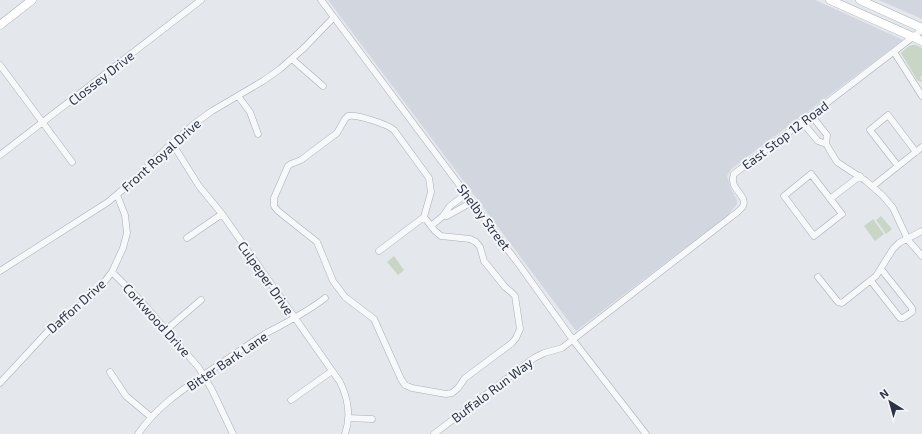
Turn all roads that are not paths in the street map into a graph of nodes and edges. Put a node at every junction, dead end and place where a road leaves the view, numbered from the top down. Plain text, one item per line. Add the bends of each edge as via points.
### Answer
1 (32, 0) edge
2 (201, 0) edge
3 (321, 0) edge
4 (830, 0) edge
5 (860, 0) edge
6 (334, 17) junction
7 (0, 25) edge
8 (922, 29) edge
9 (913, 37) junction
10 (922, 41) edge
11 (894, 52) junction
12 (292, 58) junction
13 (0, 65) edge
14 (919, 85) edge
15 (323, 86) dead end
16 (238, 96) junction
17 (922, 96) edge
18 (811, 115) junction
19 (802, 122) junction
20 (43, 123) junction
21 (258, 134) dead end
22 (172, 143) junction
23 (826, 144) junction
24 (922, 147) edge
25 (916, 152) junction
26 (0, 155) edge
27 (72, 162) dead end
28 (898, 166) junction
29 (860, 176) junction
30 (873, 186) junction
31 (466, 194) junction
32 (117, 195) junction
33 (830, 199) junction
34 (472, 202) junction
35 (222, 214) junction
36 (443, 216) junction
37 (424, 217) junction
38 (430, 226) junction
39 (922, 231) edge
40 (188, 238) dead end
41 (907, 238) junction
42 (379, 251) dead end
43 (922, 256) edge
44 (881, 269) junction
45 (0, 271) edge
46 (112, 272) junction
47 (818, 277) dead end
48 (871, 281) junction
49 (325, 298) dead end
50 (201, 300) dead end
51 (295, 318) junction
52 (166, 330) junction
53 (573, 340) junction
54 (332, 371) junction
55 (110, 372) dead end
56 (204, 376) junction
57 (0, 383) edge
58 (291, 400) dead end
59 (151, 417) junction
60 (348, 418) junction
61 (372, 419) dead end
62 (138, 434) edge
63 (233, 434) edge
64 (345, 434) edge
65 (434, 434) edge
66 (646, 434) edge

1 - 7 main road
2 - 20 street, Clossey Drive
3 - 6 street, Shelby Street
4 - 9 main road
5 - 8 main road
6 - 12 street, Front Royal Drive
6 - 31 street, Shelby Street
8 - 9 street, East Stop 12 Road
9 - 10 main road
9 - 11 street, East Stop 12 Road
11 - 14 street
11 - 18 street, East Stop 12 Road
12 - 15 street
12 - 16 street, Front Royal Drive via 263,81
13 - 20 street
14 - 17 street
16 - 21 street via 250,112
16 - 22 street, Front Royal Drive via 203,118
18 - 19 street, East Stop 12 Road
18 - 23 street via 827,135
19 - 23 street via 818,141
19 - 53 street, East Stop 12 Road via 734,174 732,182 742,197 743,207
20 - 26 street, Clossey Drive
20 - 27 street
22 - 32 street, Front Royal Drive
22 - 35 street, Culpeper Drive via 199,186
23 - 29 street via 835,160
24 - 25 street
25 - 28 street
25 - 28 street via 888,115 870,130
28 - 30 street
29 - 30 street
29 - 33 street
30 - 41 street via 891,206
31 - 34 street, Shelby Street
31 - 36 street via 450,206
32 - 45 street, Front Royal Drive via 95,212
32 - 46 street, Daffon Drive via 125,215 127,233
33 - 33 street via 811,174 784,196 814,236 842,214
34 - 36 street
34 - 53 street, Shelby Street
35 - 40 street
35 - 51 street, Culpeper Drive
36 - 38 street
37 - 38 street
37 - 38 street via 431,192 428,176 394,130 353,116 345,119 337,133 286,168 274,198 274,206 278,211 317,242 333,281 346,297 374,319 405,385 446,394 454,392 465,378 512,343 520,329 514,295 484,261 478,243 470,239 441,236
37 - 42 street
39 - 41 street
41 - 43 street
41 - 44 street via 892,249
44 - 48 street
44 - 48 street via 912,308 912,312 900,318
46 - 52 street, Corkwood Drive
46 - 57 street, Daffon Drive via 93,295 51,328
47 - 48 street via 841,303
49 - 51 street, Bitter Bark Lane
50 - 52 street
51 - 54 street, Culpeper Drive
51 - 56 street, Bitter Bark Lane via 248,344
52 - 56 street, Corkwood Drive
53 - 65 street, Buffalo Run Way via 562,348 534,358
53 - 66 street, Shelby Street
54 - 58 street
54 - 60 street, Culpeper Drive via 345,394
55 - 59 street via 126,396
56 - 59 street, Bitter Bark Lane via 166,402
56 - 63 street, Corkwood Drive
59 - 62 street, Bitter Bark Lane
60 - 61 street
60 - 64 street, Culpeper Drive

